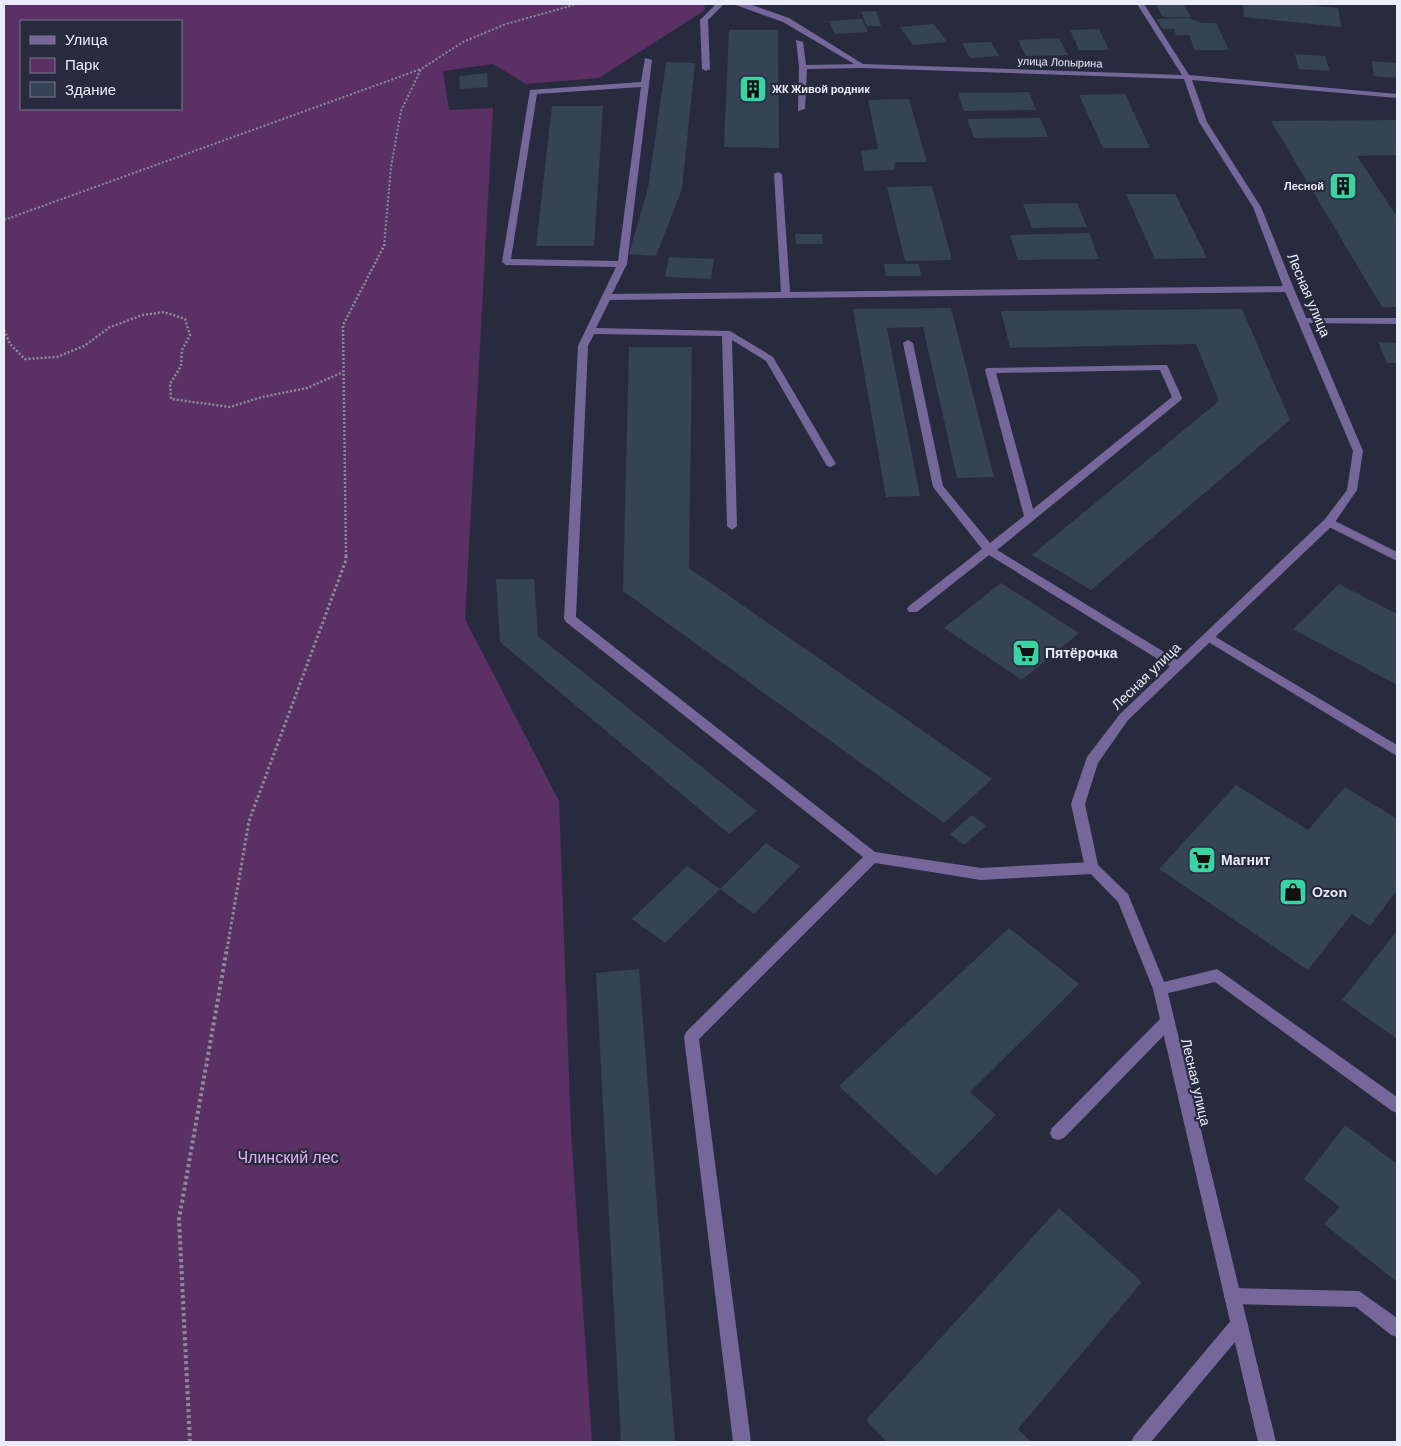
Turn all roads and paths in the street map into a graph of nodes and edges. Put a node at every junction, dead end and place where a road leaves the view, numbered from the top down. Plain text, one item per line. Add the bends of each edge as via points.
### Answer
1 (577, 4) edge
2 (720, 4) edge
3 (737, 4) edge
4 (1141, 4) edge
5 (799, 42) dead end
6 (648, 60) dead end
7 (862, 66) junction
8 (803, 67) junction
9 (421, 69) junction
10 (706, 69) dead end
11 (1187, 78) junction
12 (645, 84) junction
13 (1397, 96) edge
14 (801, 109) dead end
15 (778, 174) dead end
16 (4, 220) edge
17 (622, 264) junction
18 (1288, 289) junction
19 (786, 295) junction
20 (606, 297) junction
21 (1304, 321) junction
22 (1397, 321) edge
23 (4, 330) edge
24 (590, 331) junction
25 (726, 333) junction
26 (908, 343) dead end
27 (343, 372) junction
28 (831, 464) dead end
29 (1030, 518) junction
30 (1329, 522) junction
31 (732, 526) dead end
32 (989, 550) junction
33 (1397, 557) edge
34 (913, 609) dead end
35 (1209, 637) junction
36 (1178, 666) junction
37 (1397, 751) edge
38 (872, 857) junction
39 (1092, 868) junction
40 (1160, 989) junction
41 (1167, 1022) junction
42 (1397, 1106) edge
43 (1058, 1134) dead end
44 (1232, 1296) junction
45 (1239, 1324) junction
46 (1397, 1329) edge
47 (190, 1442) edge
48 (742, 1442) edge
49 (1140, 1442) edge
50 (1267, 1442) edge

1 - 9 path via 506,24 463,42
2 - 10 street via 704,20
3 - 7 street, улица Лопырина via 786,20
4 - 11 street, Лесная улица
5 - 8 street
6 - 12 street
7 - 8 street
7 - 11 street, улица Лопырина
8 - 14 street
9 - 16 path
9 - 27 path via 401,111 391,167 386,242 343,325
11 - 13 street, улица Лопырина
11 - 18 street, Лесная улица via 1204,122 1257,207
12 - 17 street
12 - 17 street via 533,92 506,262
15 - 19 street
17 - 20 street
18 - 19 street
18 - 21 street, Лесная улица
19 - 20 street
20 - 24 street
21 - 22 street
21 - 30 street, Лесная улица via 1358,451 1352,490
23 - 27 path via 10,344 25,359 58,357 84,346 110,326 143,315 171,314 185,319 190,335 182,350 181,366 170,384 171,399 230,407 306,388
24 - 25 street
24 - 38 street via 583,346 570,619
25 - 28 street via 770,359
25 - 31 street
26 - 32 street via 938,487
27 - 47 path via 346,560 249,821 179,1219
29 - 29 street via 990,370 1164,367 1177,398
29 - 32 street
30 - 33 street
30 - 35 street, Лесная улица
32 - 34 street
32 - 36 street
35 - 36 street, Лесная улица
35 - 37 street
36 - 39 street, Лесная улица via 1124,717 1092,761 1078,804
38 - 39 street via 981,874
38 - 48 street via 691,1037
39 - 40 street, Лесная улица via 1123,898
40 - 41 street, Лесная улица
40 - 42 street via 1217,975
41 - 43 street
41 - 44 street, Лесная улица
44 - 45 street, Лесная улица
44 - 46 street via 1359,1298
45 - 49 street
45 - 50 street, Лесная улица

